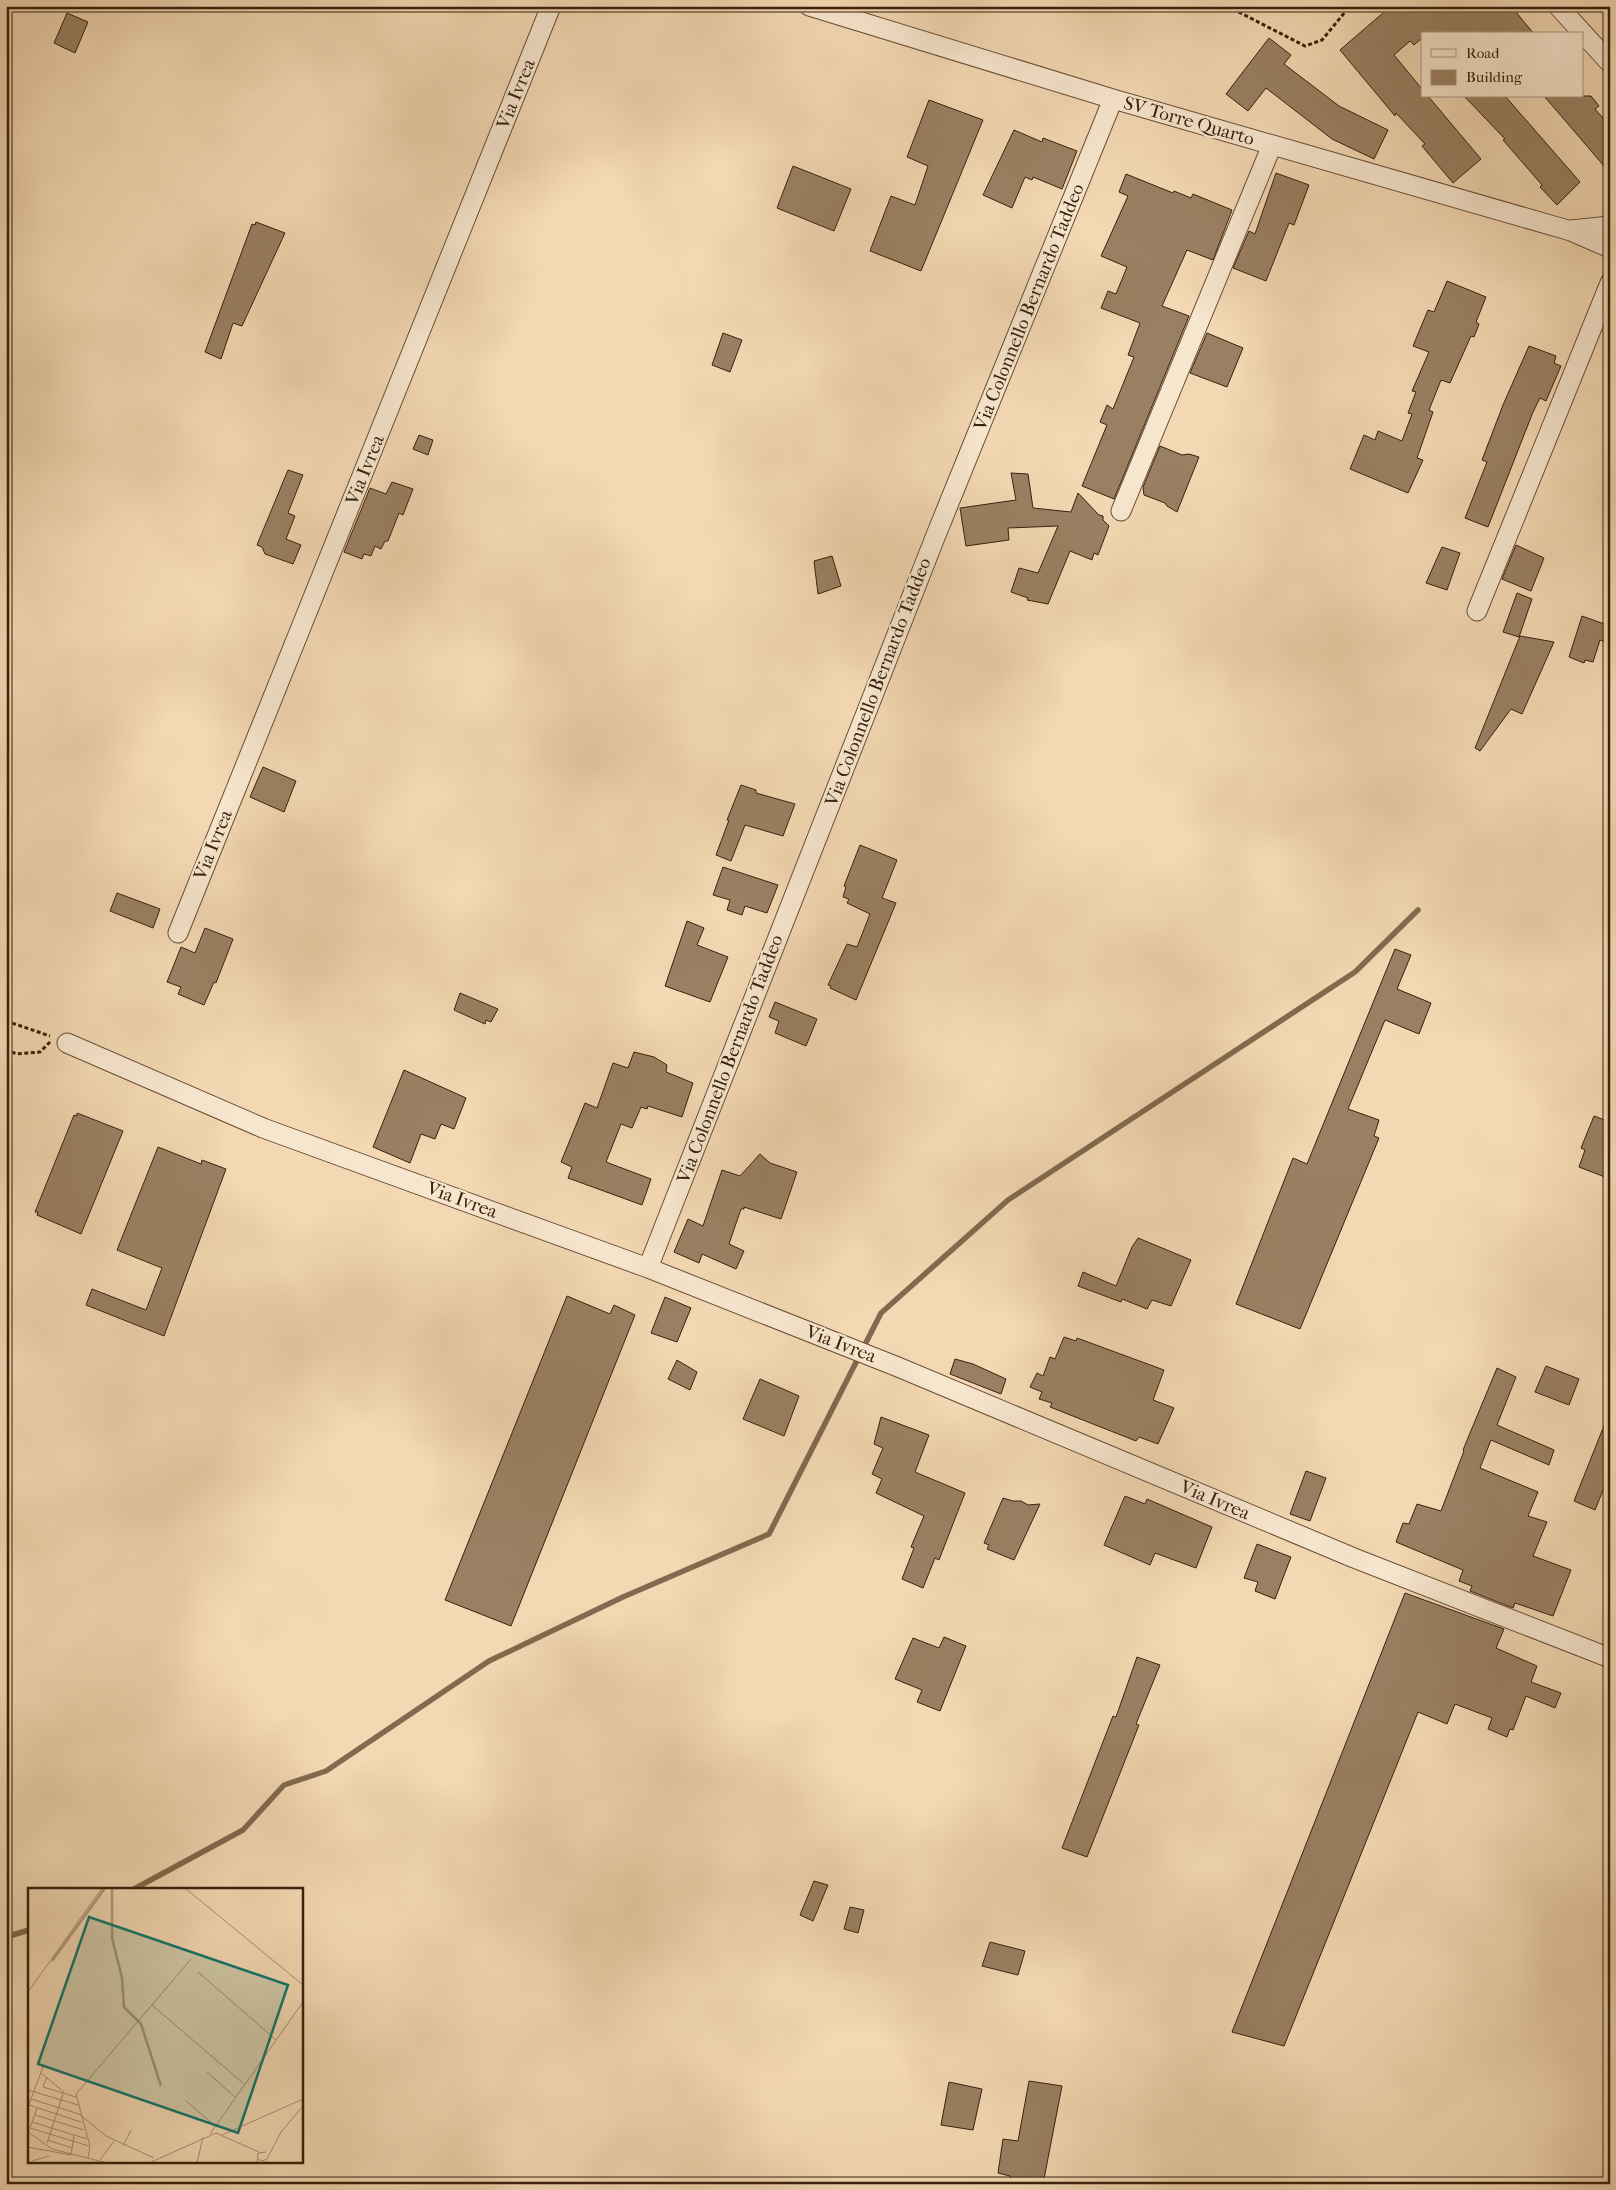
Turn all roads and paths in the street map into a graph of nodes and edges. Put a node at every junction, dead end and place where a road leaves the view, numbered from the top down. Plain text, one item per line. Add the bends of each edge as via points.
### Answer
1 (551, 6) edge
2 (809, 6) edge
3 (1226, 6) edge
4 (1350, 6) edge
5 (1558, 6) edge
6 (1582, 32) edge
7 (1584, 34) edge
8 (1610, 63) edge
9 (1113, 99) junction
10 (1272, 146) junction
11 (1610, 226) edge
12 (1571, 230) junction
13 (1610, 248) edge
14 (1610, 282) edge
15 (1121, 511) dead end
16 (1477, 612) dead end
17 (178, 933) dead end
18 (6, 1021) edge
19 (67, 1043) dead end
20 (6, 1049) edge
21 (648, 1268) junction
22 (1610, 1658) edge

1 - 17 street, Via Ivrea
2 - 9 street, SV Torre Quarto
3 - 4 path via 1305,46 1322,40
5 - 6 street
7 - 8 street
9 - 10 street, SV Torre Quarto
9 - 21 street, Via Colonnello Bernardo Taddeo via 936,535
10 - 12 street, SV Torre Quarto
10 - 15 street
11 - 12 street, SV Torre Quarto
12 - 13 street, SV Torre Quarto
14 - 16 street
18 - 20 path via 54,1038 40,1052 16,1054
19 - 21 street, Via Ivrea via 263,1128
21 - 22 street, Via Ivrea via 898,1367 1354,1558

